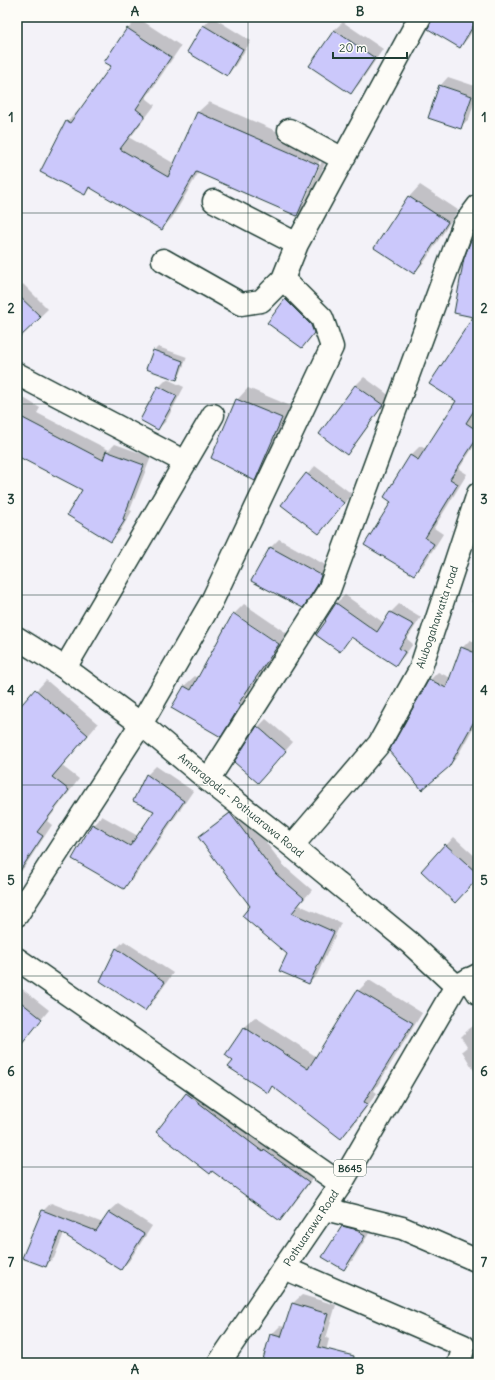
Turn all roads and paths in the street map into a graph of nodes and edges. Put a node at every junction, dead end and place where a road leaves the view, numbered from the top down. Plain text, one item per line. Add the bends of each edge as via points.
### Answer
1 (420, 17) edge
2 (289, 130) dead end
3 (344, 159) junction
4 (214, 201) dead end
5 (478, 206) edge
6 (297, 244) junction
7 (163, 260) dead end
8 (283, 279) junction
9 (17, 374) edge
10 (212, 415) dead end
11 (185, 462) junction
12 (478, 494) edge
13 (17, 638) edge
14 (65, 668) junction
15 (141, 724) junction
16 (208, 780) junction
17 (292, 846) junction
18 (17, 915) edge
19 (17, 959) edge
20 (470, 983) edge
21 (341, 1184) junction
22 (325, 1209) junction
23 (478, 1260) edge
24 (284, 1268) junction
25 (219, 1363) edge
26 (459, 1363) edge

1 - 3 street
2 - 3 street
3 - 6 street
4 - 6 street
5 - 16 street via 463,226 329,590
6 - 8 street
7 - 8 street via 241,304 261,301
8 - 15 street via 322,318 332,347 212,601
9 - 11 street
10 - 11 street
11 - 14 street
12 - 17 street, Alubogahawatta road via 420,670 378,744
13 - 14 street, Amaragoda - Pothuarawa Road
14 - 15 street, Amaragoda - Pothuarawa Road
15 - 16 street, Amaragoda - Pothuarawa Road
15 - 18 street
16 - 17 street, Amaragoda - Pothuarawa Road
17 - 20 street, Amaragoda - Pothuarawa Road via 410,943
19 - 21 street
20 - 21 street, Pothuarawa Road / B645
21 - 22 street, Pothuarawa Road / B645
22 - 23 street via 402,1228
22 - 24 street, Pothuarawa Road / B645
24 - 25 street, Pothuarawa Road / B645
24 - 26 street via 464,1346

